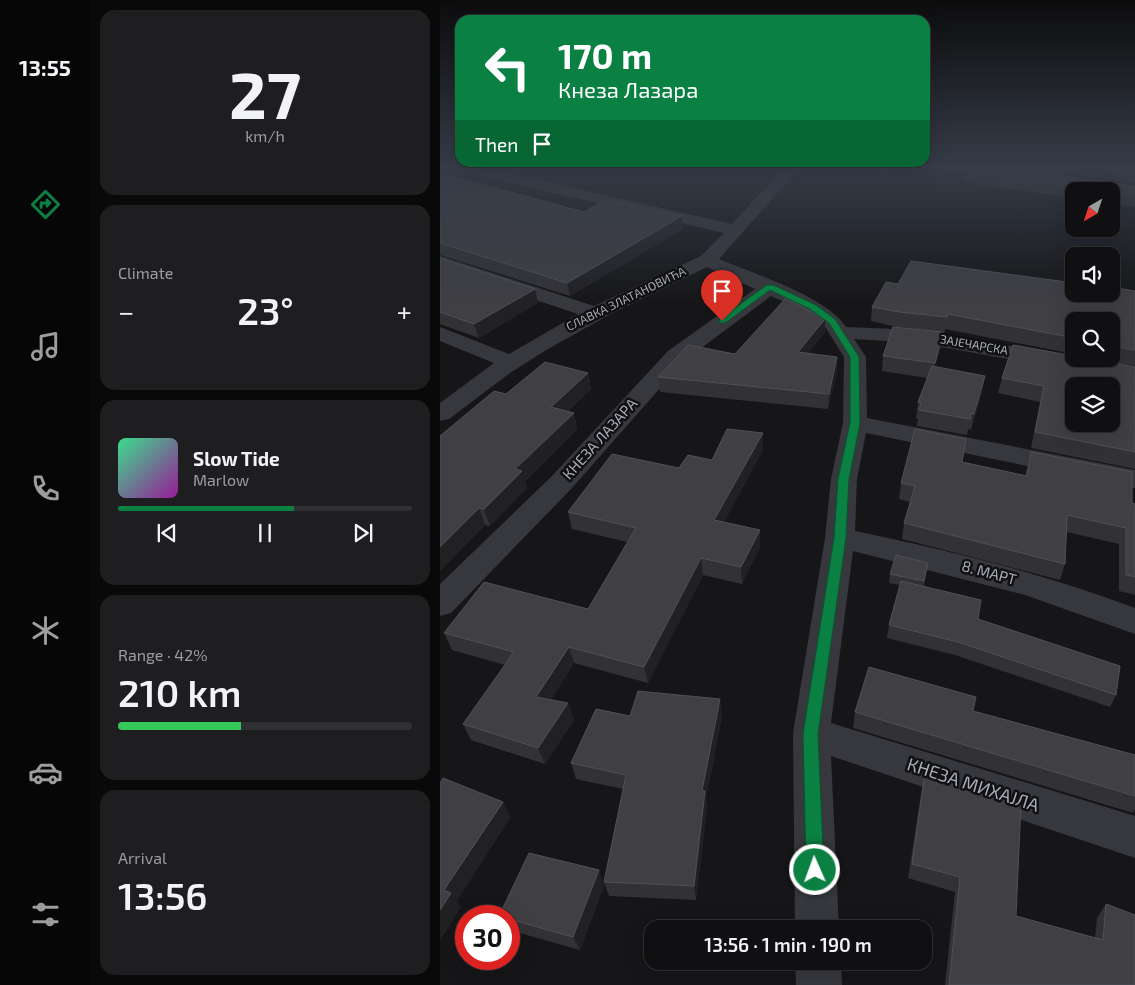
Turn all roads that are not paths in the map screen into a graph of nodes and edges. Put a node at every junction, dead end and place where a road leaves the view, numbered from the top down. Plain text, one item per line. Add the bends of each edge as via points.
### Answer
1 (656, 212) edge
2 (746, 212) edge
3 (735, 230) junction
4 (707, 260) junction
5 (440, 262) edge
6 (770, 287) junction
7 (594, 313) junction
8 (440, 333) edge
9 (841, 333) junction
10 (1065, 361) edge
11 (510, 362) junction
12 (440, 414) edge
13 (855, 423) junction
14 (1135, 479) edge
15 (840, 538) junction
16 (440, 604) edge
17 (1135, 621) edge
18 (811, 734) junction
19 (1135, 837) edge
20 (817, 920) edge
21 (818, 970) edge
22 (819, 985) edge

1 - 3 street
2 - 3 street, СЛАВКА ЗЛАТАНОВИЋА
3 - 4 street, СЛАВКА ЗЛАТАНОВИЋА
4 - 6 street
4 - 7 street, СЛАВКА ЗЛАТАНОВИЋА
5 - 7 street
6 - 9 street via 813,307 832,321
6 - 16 street, КНЕЗА ЛАЗАРА via 676,356 562,482
7 - 11 street, СЛАВКА ЗЛАТАНОВИЋА
8 - 11 street
9 - 10 street, ЗАЈЕЧАРСКА via 924,336
9 - 13 street via 855,357
11 - 12 street, СЛАВКА ЗЛАТАНОВИЋА
13 - 14 street
13 - 15 street via 844,479
15 - 17 street, 8. МАРТ via 958,564 1055,591
15 - 18 street
18 - 19 street, КНЕЗА МИХАЈЛА
18 - 20 street
21 - 22 street

